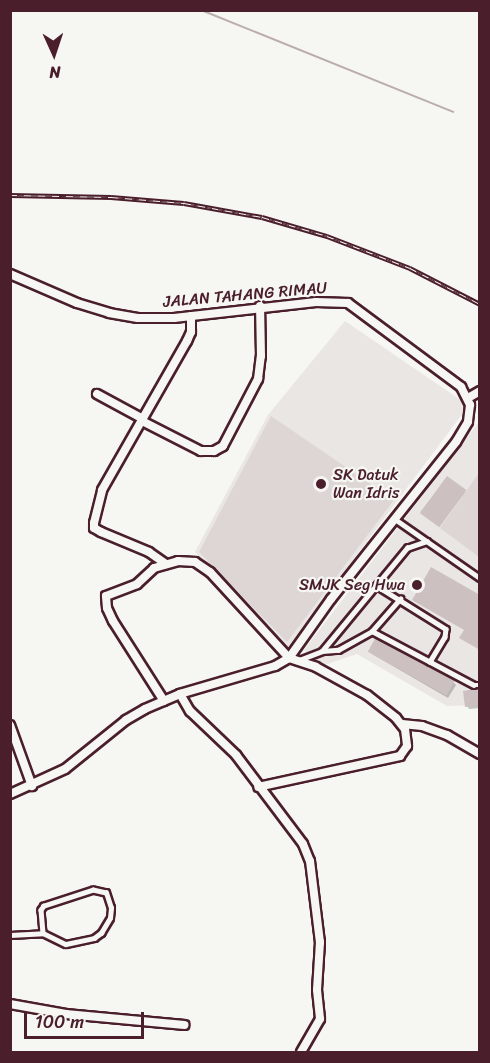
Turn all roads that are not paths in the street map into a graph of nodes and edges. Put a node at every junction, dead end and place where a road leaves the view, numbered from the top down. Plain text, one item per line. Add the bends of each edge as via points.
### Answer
1 (10, 274) edge
2 (260, 306) junction
3 (191, 316) junction
4 (480, 392) edge
5 (97, 394) dead end
6 (468, 398) junction
7 (143, 420) junction
8 (394, 519) junction
9 (427, 541) junction
10 (166, 564) junction
11 (480, 578) edge
12 (377, 586) junction
13 (400, 599) junction
14 (372, 631) junction
15 (322, 651) junction
16 (293, 660) junction
17 (430, 662) junction
18 (480, 685) edge
19 (180, 694) junction
20 (164, 700) junction
21 (402, 724) junction
22 (10, 725) edge
23 (480, 754) edge
24 (32, 786) junction
25 (258, 787) junction
26 (10, 794) edge
27 (43, 933) junction
28 (10, 935) edge
29 (10, 1004) edge
30 (184, 1025) dead end
31 (301, 1053) edge

1 - 3 street, JALAN TAHANG RIMAU via 109,313 149,319
2 - 3 street, JALAN TAHANG RIMAU
2 - 6 street, JALAN TAHANG RIMAU via 348,303 454,381
2 - 7 street via 258,379 223,446 214,451 201,450
3 - 7 street via 187,341
4 - 6 street
5 - 7 street
6 - 8 street via 470,415 466,427
7 - 10 street via 102,490 94,528 149,552
8 - 9 lane
8 - 16 street via 331,599
9 - 11 lane
9 - 12 lane via 407,548
10 - 16 street via 201,564
10 - 20 street via 154,568 129,588 108,593 105,600 123,638
12 - 13 lane
12 - 15 lane
13 - 14 lane
13 - 17 lane via 446,629
14 - 15 lane via 338,650
14 - 17 lane
15 - 16 lane
16 - 19 street
16 - 21 street via 316,667 367,695
17 - 18 lane via 474,686
19 - 20 street
19 - 25 street via 190,711 236,755
20 - 24 street via 126,720 74,763
21 - 23 street via 447,735
21 - 25 street via 407,746 400,756
22 - 24 street
24 - 26 street
25 - 31 street via 303,844 311,867 320,942 320,1019
27 - 27 lane via 44,906 93,890 106,893 110,918 101,933 66,944
27 - 28 lane
29 - 30 street via 66,1014

